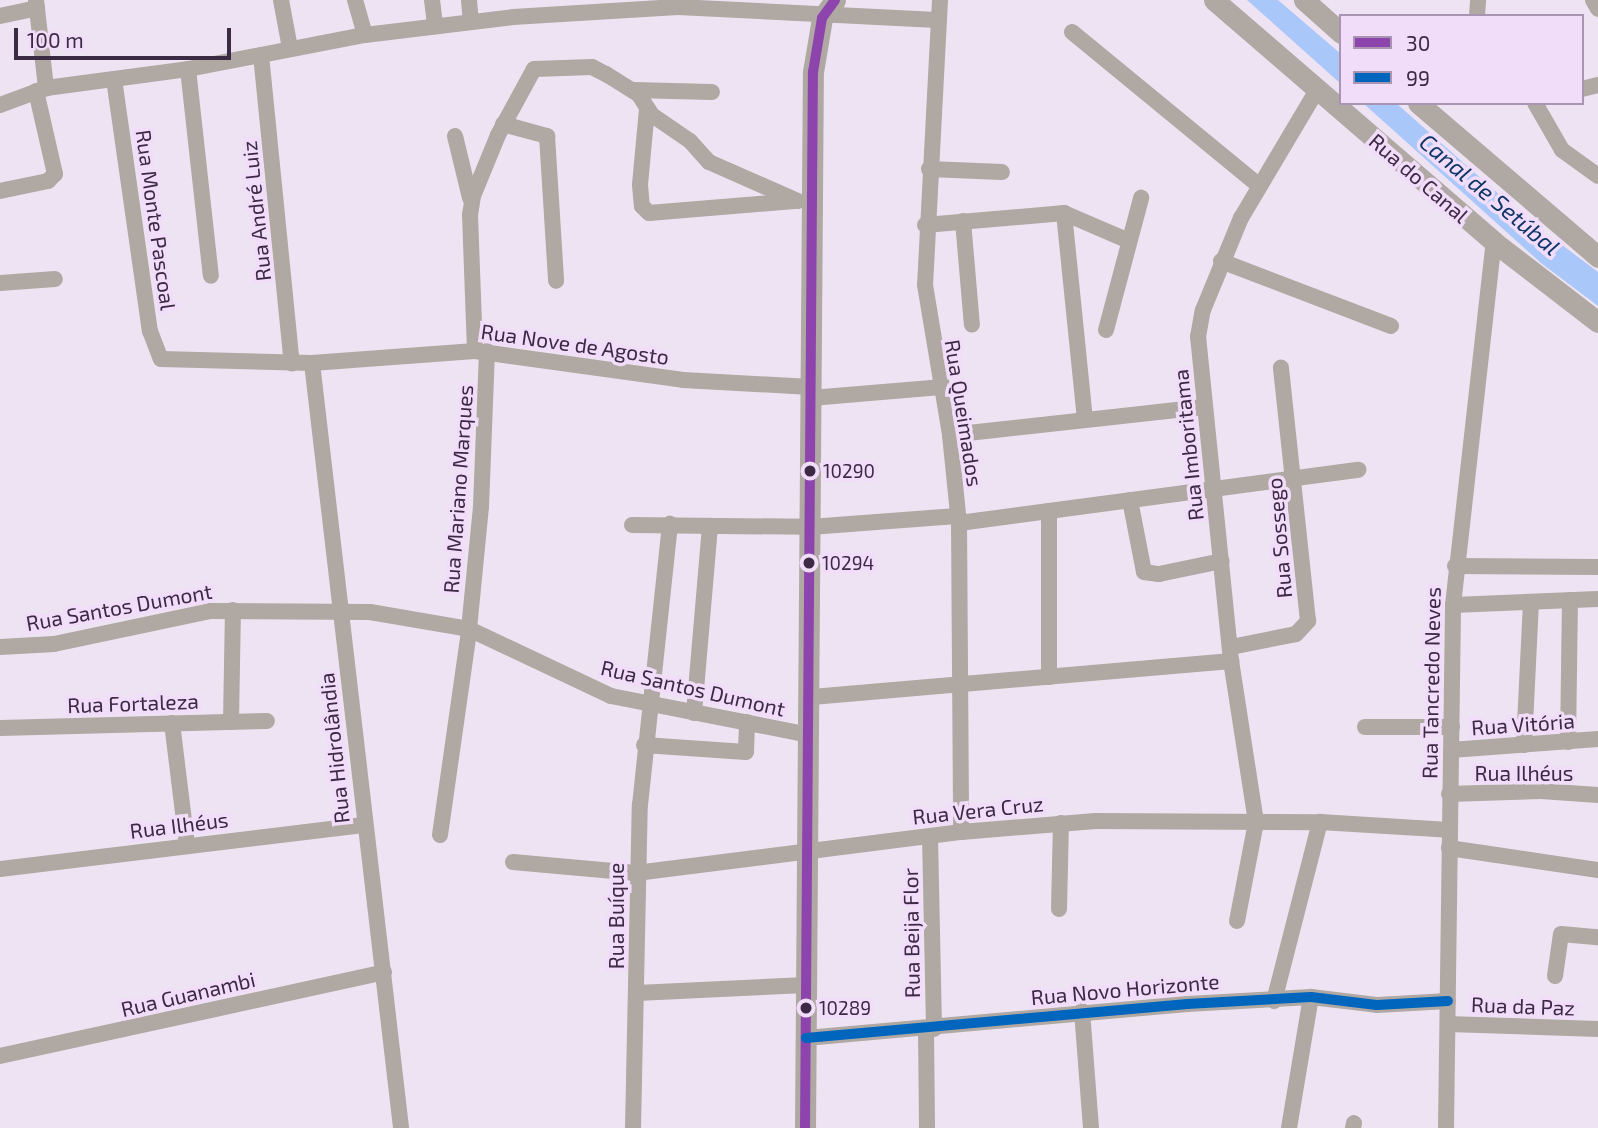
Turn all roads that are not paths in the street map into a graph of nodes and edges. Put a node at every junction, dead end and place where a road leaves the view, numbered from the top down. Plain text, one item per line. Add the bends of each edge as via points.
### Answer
1 (281, 0) edge
2 (355, 0) edge
3 (432, 0) edge
4 (470, 0) edge
5 (835, 0) edge
6 (940, 0) edge
7 (1214, 0) edge
8 (1304, 0) edge
9 (1593, 0) edge
10 (37, 4) edge
11 (1598, 9) edge
12 (0, 16) edge
13 (822, 18) junction
14 (937, 20) junction
15 (471, 22) junction
16 (435, 25) junction
17 (1339, 31) edge
18 (1072, 32) dead end
19 (365, 35) junction
20 (290, 48) junction
21 (261, 55) junction
22 (188, 69) junction
23 (114, 79) junction
24 (41, 89) junction
25 (633, 90) junction
26 (1317, 90) junction
27 (712, 92) dead end
28 (0, 105) edge
29 (1421, 105) edge
30 (1540, 105) edge
31 (647, 109) junction
32 (503, 124) junction
33 (456, 136) dead end
34 (929, 169) junction
35 (1002, 172) dead end
36 (1598, 176) edge
37 (1258, 185) junction
38 (0, 191) edge
39 (1141, 198) dead end
40 (805, 201) junction
41 (472, 203) junction
42 (1064, 213) junction
43 (962, 221) junction
44 (925, 225) junction
45 (1129, 241) junction
46 (1494, 242) junction
47 (1598, 257) edge
48 (1221, 261) junction
49 (211, 276) dead end
50 (55, 279) dead end
51 (556, 281) dead end
52 (0, 284) edge
53 (1598, 322) edge
54 (972, 325) dead end
55 (1391, 326) dead end
56 (1106, 330) dead end
57 (481, 351) junction
58 (167, 360) joint
59 (292, 363) junction
60 (312, 363) junction
61 (1281, 367) dead end
62 (941, 387) junction
63 (811, 392) junction
64 (1203, 407) junction
65 (1085, 418) junction
66 (950, 435) junction
67 (1359, 470) dead end
68 (1295, 478) junction
69 (1214, 487) junction
70 (1129, 500) junction
71 (1049, 511) junction
72 (958, 519) junction
73 (632, 524) dead end
74 (670, 524) junction
75 (710, 526) junction
76 (810, 527) junction
77 (1222, 561) junction
78 (1455, 566) junction
79 (1598, 567) edge
80 (1598, 599) edge
81 (1570, 600) junction
82 (1531, 602) junction
83 (1453, 605) junction
84 (233, 610) junction
85 (341, 611) junction
86 (469, 631) junction
87 (0, 647) edge
88 (1231, 654) junction
89 (1049, 677) junction
90 (960, 684) junction
91 (812, 697) junction
92 (651, 705) junction
93 (694, 713) junction
94 (267, 721) dead end
95 (232, 722) junction
96 (747, 722) junction
97 (172, 723) junction
98 (1366, 727) dead end
99 (1452, 727) junction
100 (0, 728) edge
101 (810, 735) junction
102 (1598, 739) edge
103 (1568, 741) junction
104 (644, 745) junction
105 (1524, 745) junction
106 (1451, 750) junction
107 (1449, 794) junction
108 (1598, 795) edge
109 (1256, 822) junction
110 (1320, 822) junction
111 (1061, 823) junction
112 (363, 825) junction
113 (1449, 830) junction
114 (961, 832) junction
115 (440, 835) dead end
116 (930, 836) junction
117 (187, 845) junction
118 (1449, 848) junction
119 (805, 851) junction
120 (513, 862) dead end
121 (0, 869) edge
122 (1598, 870) edge
123 (636, 873) junction
124 (1059, 909) dead end
125 (1237, 921) dead end
126 (1598, 937) edge
127 (384, 972) junction
128 (1555, 976) dead end
129 (806, 985) junction
130 (637, 993) junction
131 (1311, 997) junction
132 (1448, 1000) junction
133 (1274, 1001) junction
134 (1082, 1011) junction
135 (1448, 1024) junction
136 (930, 1029) junction
137 (1598, 1029) edge
138 (806, 1038) junction
139 (0, 1056) edge
140 (401, 1128) edge
141 (633, 1128) edge
142 (805, 1128) edge
143 (927, 1128) edge
144 (1091, 1128) edge
145 (1289, 1128) edge
146 (1446, 1128) edge

1 - 20 street
2 - 19 street
3 - 16 street
4 - 15 street
5 - 13 street
6 - 14 street, Rua Queimados
7 - 26 street, Rua do Canal
8 - 17 street
9 - 11 street
10 - 12 street
10 - 24 street
13 - 14 street
13 - 15 street via 678,7
13 - 40 street via 813,72
14 - 34 street, Rua Queimados
15 - 16 street
16 - 19 street
18 - 37 street
19 - 20 street
20 - 21 street
21 - 22 street
21 - 59 street, Rua André Luiz
22 - 23 street
22 - 49 street
23 - 24 street
23 - 58 street, Rua Monte Pascoal via 154,349
24 - 28 street
24 - 38 street via 54,174 48,181
25 - 27 street
25 - 31 street
25 - 32 street, Rua Mariano Marques via 593,67 534,69
26 - 37 street, Rua Imboritama
26 - 46 street, Rua do Canal
29 - 47 street
30 - 36 street via 1562,150
31 - 40 street via 690,141 709,162
31 - 40 street via 641,200 645,210 654,214
32 - 41 street, Rua Mariano Marques via 478,177
32 - 51 street via 547,136
33 - 41 street
34 - 35 street
34 - 44 street, Rua Queimados
37 - 48 street, Rua Imboritama
39 - 45 street
40 - 63 street
41 - 57 street, Rua Mariano Marques
42 - 43 street
42 - 45 street
42 - 65 street
43 - 44 street
43 - 54 street
44 - 62 street, Rua Queimados via 925,285
45 - 56 street
46 - 53 street, Rua do Canal
46 - 78 street, Rua Tancredo Neves
48 - 55 street
48 - 64 street, Rua Imboritama via 1198,337
50 - 52 street
57 - 60 street, Rua Nove de Agosto
57 - 63 street, Rua Nove de Agosto via 683,380
57 - 86 street, Rua Mariano Marques via 481,507
58 - 59 street, Rua Nove de Agosto
59 - 60 street, Rua Nove de Agosto
60 - 85 street, Rua Hidrolândia
61 - 68 street, Rua Sossego
62 - 63 street, Rua Nove de Agosto
62 - 66 street, Rua Queimados
63 - 76 street
64 - 65 street
64 - 69 street, Rua Imboritama
65 - 66 street
66 - 72 street, Rua Queimados
67 - 68 street
68 - 69 street
68 - 88 street, Rua Sossego via 1306,627
69 - 70 street
69 - 77 street, Rua Imboritama
70 - 71 street
70 - 77 street via 1144,572 1159,574
71 - 72 street
71 - 89 street
72 - 76 street
72 - 90 street, Rua Queimados
73 - 74 street
74 - 75 street
74 - 92 street, Rua Buíque
75 - 76 street
75 - 93 street
76 - 91 street
77 - 88 street, Rua Imboritama
78 - 79 street
78 - 83 street, Rua Tancredo Neves
80 - 81 street
81 - 82 street
81 - 103 street
82 - 83 street
82 - 105 street
83 - 99 street, Rua Tancredo Neves
84 - 85 street, Rua Santos Dumont
84 - 87 street, Rua Santos Dumont via 54,644
84 - 95 street
85 - 86 street, Rua Santos Dumont via 411,616
85 - 112 street, Rua Hidrolândia
86 - 92 street, Rua Santos Dumont via 524,651 611,696
86 - 115 street, Rua Mariano Marques
88 - 89 street
88 - 109 street, Rua Imboritama
89 - 90 street
90 - 91 street
90 - 114 street, Rua Queimados
91 - 101 street
92 - 93 street, Rua Santos Dumont
92 - 104 street, Rua Buíque
93 - 96 street, Rua Santos Dumont
94 - 95 street, Rua Fortaleza
95 - 97 street, Rua Fortaleza
96 - 101 street, Rua Santos Dumont
96 - 104 street via 746,752
97 - 100 street, Rua Fortaleza
97 - 117 street
98 - 99 street
99 - 106 street, Rua Tancredo Neves
101 - 119 street
102 - 103 street, Rua Vitória
103 - 105 street, Rua Vitória
104 - 123 street, Rua Buíque
105 - 106 street, Rua Vitória
106 - 107 street, Rua Tancredo Neves
107 - 108 street, Rua Ilhéus via 1541,791
107 - 113 street, Rua Tancredo Neves
109 - 110 street, Rua Vera Cruz
109 - 111 street, Rua Vera Cruz
109 - 125 street, Rua Imboritama
110 - 113 street, Rua Vera Cruz
110 - 133 street
111 - 114 street, Rua Vera Cruz
111 - 124 street
112 - 117 street, Rua Ilhéus
112 - 127 street, Rua Hidrolândia
113 - 118 street, Rua Tancredo Neves
114 - 116 street, Rua Vera Cruz
116 - 119 street, Rua Vera Cruz
116 - 136 street, Rua Beija Flor
117 - 121 street, Rua Ilhéus
118 - 122 street
118 - 132 street, Rua Tancredo Neves
119 - 123 street, Rua Vera Cruz
119 - 129 street
120 - 123 street, Rua Vera Cruz
123 - 130 street, Rua Buíque
126 - 128 street via 1561,934
127 - 139 street, Rua Guanambi
127 - 140 street, Rua Hidrolândia
129 - 130 street
129 - 138 street
130 - 141 street, Rua Buíque
131 - 132 street, Rua Novo Horizonte via 1377,1005
131 - 133 street, Rua Novo Horizonte
131 - 145 street
132 - 135 street, Rua Tancredo Neves
133 - 134 street, Rua Novo Horizonte
134 - 136 street, Rua Novo Horizonte
134 - 144 street
135 - 137 street, Rua da Paz
135 - 146 street, Rua Tancredo Neves
136 - 138 street, Rua Novo Horizonte
136 - 143 street, Rua Beija Flor
138 - 142 street

